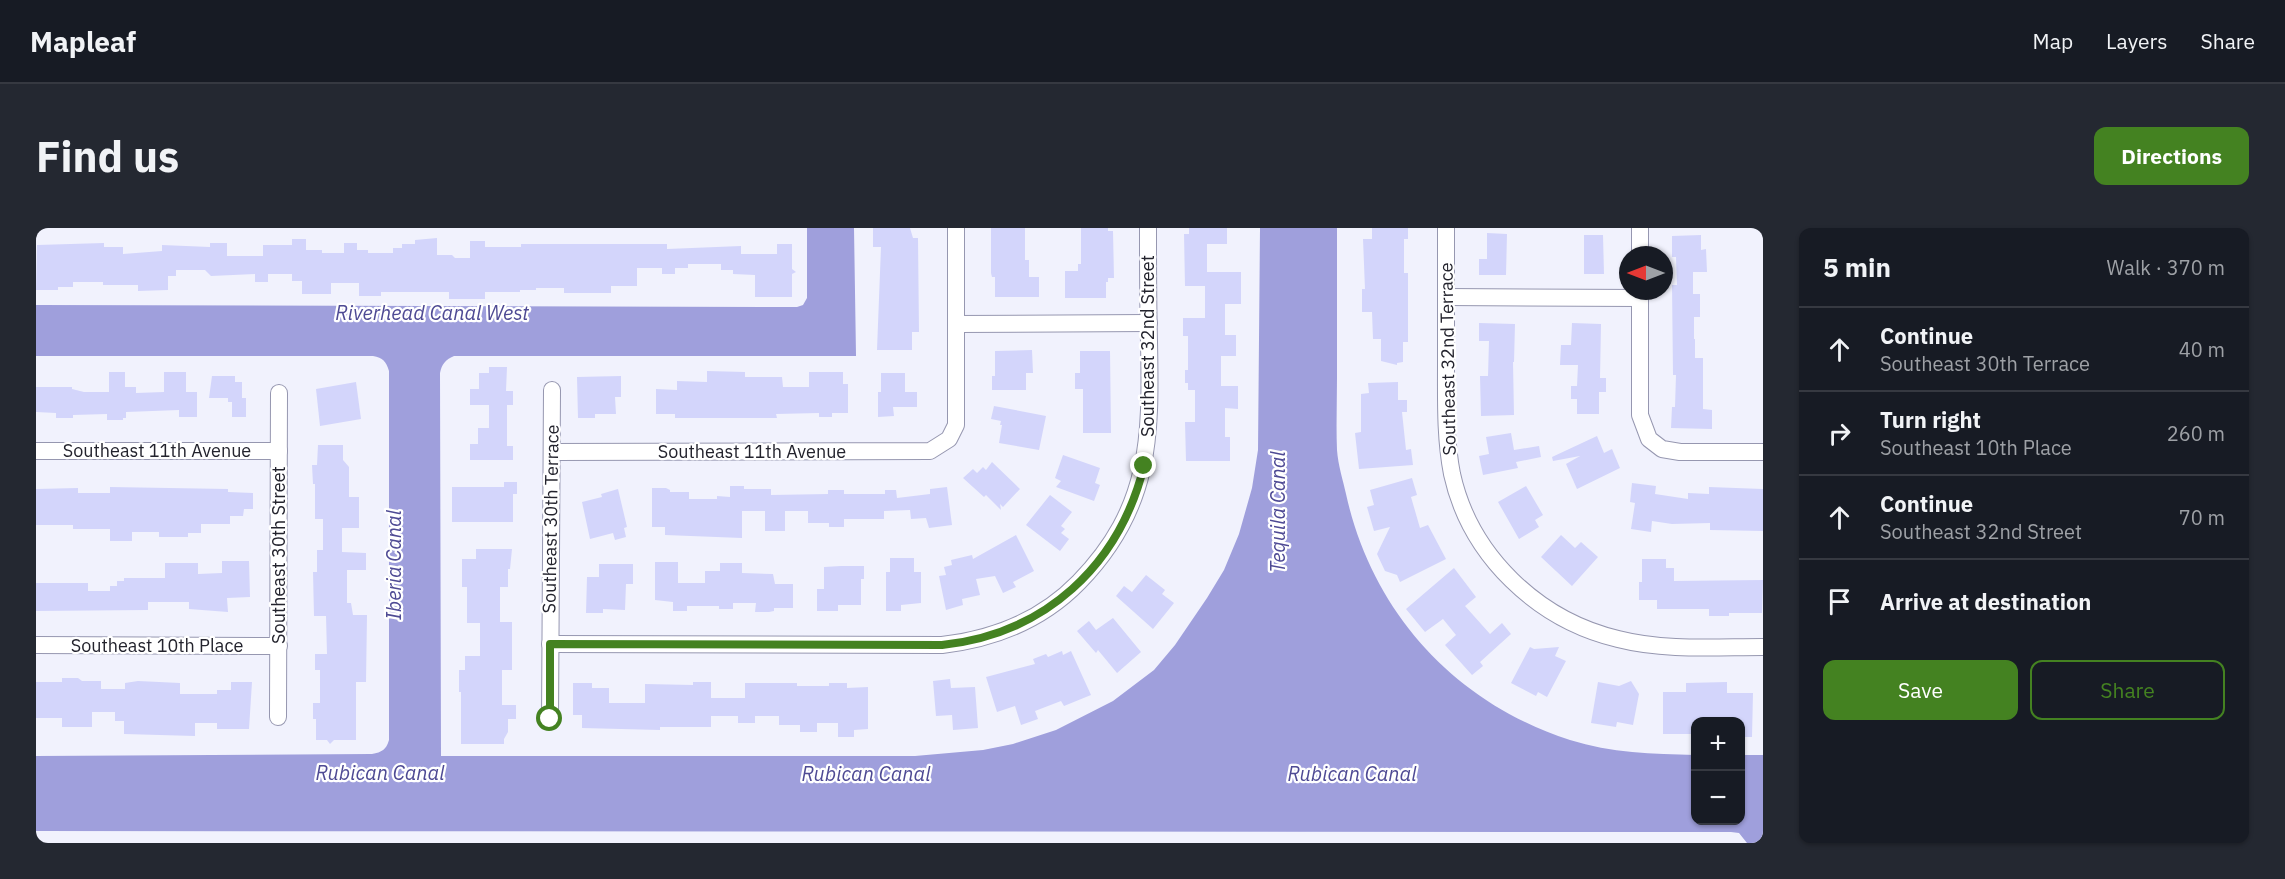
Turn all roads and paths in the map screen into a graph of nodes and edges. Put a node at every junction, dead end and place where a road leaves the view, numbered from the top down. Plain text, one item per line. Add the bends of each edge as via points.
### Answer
1 (957, 228) edge
2 (1148, 228) edge
3 (1446, 228) edge
4 (1640, 228) edge
5 (1640, 246) edge
6 (1619, 295) edge
7 (1446, 297) junction
8 (1640, 300) edge
9 (1149, 323) junction
10 (957, 324) junction
11 (552, 390) dead end
12 (279, 393) dead end
13 (36, 451) edge
14 (279, 452) junction
15 (552, 452) junction
16 (1763, 453) edge
17 (550, 644) junction
18 (36, 645) edge
19 (279, 646) junction
20 (1763, 647) edge
21 (279, 717) dead end
22 (550, 719) dead end

1 - 10 street
2 - 9 street, Southeast 32nd Street
3 - 7 street, Southeast 32nd Terrace
4 - 5 street
6 - 7 street
7 - 20 street, Southeast 32nd Terrace via 1450,459 1471,525 1510,578 1539,604 1583,628 1619,639 1680,647
8 - 16 street via 1640,415 1648,439 1662,448 1680,452
9 - 10 street
9 - 17 street, Southeast 32nd Street via 1149,424 1139,486 1104,554 1075,586 1024,622 962,643
10 - 15 street, Southeast 11th Avenue via 956,425 949,439 930,451
11 - 15 street, Southeast 30th Terrace
12 - 14 street, Southeast 30th Street
13 - 14 street, Southeast 11th Avenue
14 - 19 street, Southeast 30th Street
15 - 17 street, Southeast 30th Terrace
17 - 22 street, Southeast 30th Terrace
18 - 19 street, Southeast 10th Place
19 - 21 street, Southeast 30th Street

